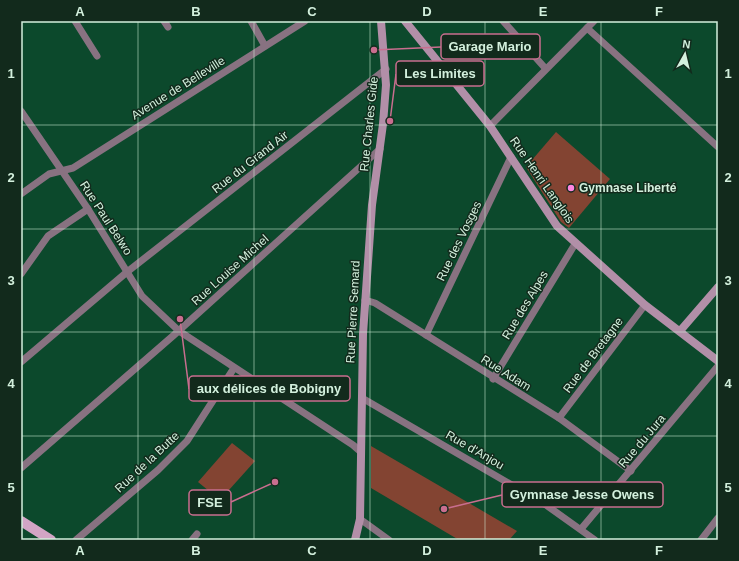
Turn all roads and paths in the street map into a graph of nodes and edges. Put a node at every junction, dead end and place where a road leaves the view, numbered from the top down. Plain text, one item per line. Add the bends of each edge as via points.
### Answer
1 (75, 21) edge
2 (251, 21) edge
3 (305, 21) edge
4 (381, 21) edge
5 (405, 21) edge
6 (503, 21) edge
7 (594, 21) edge
8 (587, 28) junction
9 (265, 46) junction
10 (97, 56) dead end
11 (546, 68) junction
12 (386, 69) junction
13 (21, 110) edge
14 (490, 126) junction
15 (718, 147) edge
16 (380, 149) junction
17 (511, 157) junction
18 (62, 171) junction
19 (21, 194) edge
20 (372, 205) joint
21 (88, 209) junction
22 (575, 244) junction
23 (127, 272) junction
24 (21, 274) edge
25 (718, 287) edge
26 (365, 300) junction
27 (645, 305) junction
28 (179, 331) junction
29 (680, 331) junction
30 (426, 335) junction
31 (718, 361) edge
32 (21, 362) edge
33 (718, 366) edge
34 (234, 368) junction
35 (493, 379) junction
36 (362, 398) junction
37 (559, 418) junction
38 (361, 452) junction
39 (21, 468) edge
40 (631, 471) junction
41 (718, 518) edge
42 (360, 520) junction
43 (21, 521) edge
44 (581, 529) junction
45 (197, 534) dead end
46 (51, 540) edge
47 (76, 540) edge
48 (192, 540) edge
49 (355, 540) edge
50 (389, 540) edge
51 (595, 540) edge
52 (701, 540) edge

1 - 10 street
2 - 9 street
3 - 9 street, Avenue de Belleville
4 - 12 street, Rue Charles Gide
5 - 14 street, Rue Henri Langlois
6 - 11 street
7 - 8 street
8 - 11 street
8 - 15 street
9 - 18 street, Avenue de Belleville via 73,168
11 - 14 street
12 - 16 street, Rue Charles Gide
12 - 23 street, Rue du Grand Air
13 - 18 street, Rue Paul Belwo
14 - 17 street, Rue Henri Langlois
16 - 20 street, Rue Charles Gide
16 - 28 street, Rue Louise Michel
17 - 22 street, Rue Henri Langlois via 557,226
17 - 30 street, Rue des Vosges
18 - 19 street, Avenue de Belleville via 49,174
18 - 21 street, Rue Paul Belwo
20 - 26 street, Rue Pierre Semard
21 - 23 street, Rue Paul Belwo
21 - 24 street via 48,236
22 - 27 street, Rue Henri Langlois
22 - 35 street, Rue des Alpes
23 - 28 street, Rue Paul Belwo via 142,296
23 - 32 street, Rue du Grand Air
25 - 29 street
26 - 30 street, Rue Adam via 375,303
26 - 36 street, Rue Pierre Semard
27 - 29 street, Rue Henri Langlois
27 - 37 street, Rue de Bretagne
28 - 34 street, Rue Paul Belwo
28 - 39 street, Rue Louise Michel
29 - 31 street, Rue Henri Langlois
30 - 35 street, Rue Adam
33 - 40 street, Rue du Jura
34 - 38 street, Rue Paul Belwo
34 - 47 street, Rue de la Butte via 187,442
35 - 37 street, Rue Adam
36 - 38 street, Rue Pierre Semard
36 - 44 street, Rue d'Anjou via 546,505
37 - 40 street, Rue Adam
38 - 42 street, Rue Pierre Semard
40 - 44 street, Rue du Jura
41 - 52 street
42 - 49 street, Rue Pierre Semard
42 - 50 street
43 - 46 main road
44 - 51 street, Rue d'Anjou
45 - 48 street

